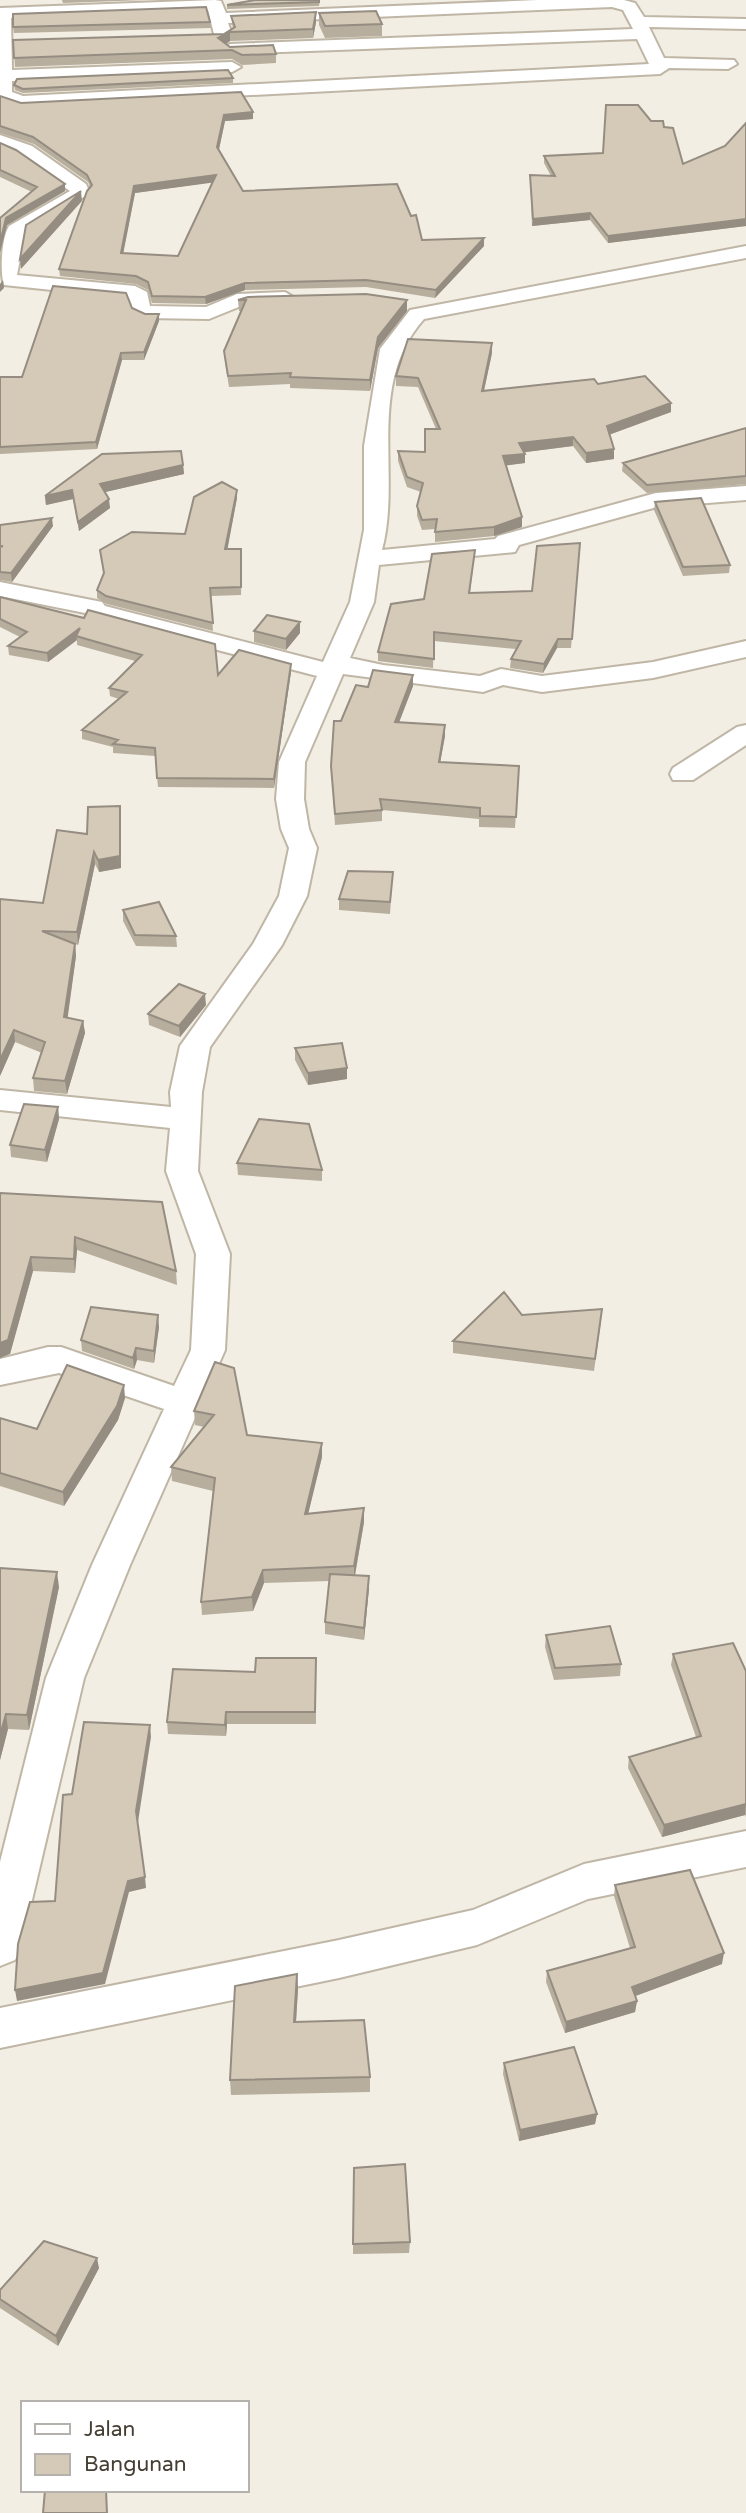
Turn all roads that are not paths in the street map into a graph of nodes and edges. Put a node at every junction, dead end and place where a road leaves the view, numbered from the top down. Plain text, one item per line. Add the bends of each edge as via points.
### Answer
1 (465, 3) edge
2 (1, 13) edge
3 (219, 18) junction
4 (746, 24) edge
5 (641, 28) junction
6 (7, 42) edge
7 (224, 47) junction
8 (658, 62) junction
9 (728, 64) dead end
10 (2, 76) edge
11 (238, 90) junction
12 (0, 141) edge
13 (746, 252) edge
14 (299, 298) edge
15 (405, 301) edge
16 (442, 307) junction
17 (746, 493) edge
18 (368, 559) junction
19 (0, 589) edge
20 (746, 649) edge
21 (335, 667) junction
22 (746, 733) edge
23 (683, 774) dead end
24 (0, 1100) edge
25 (187, 1119) junction
26 (0, 1372) edge
27 (186, 1403) junction
28 (746, 1849) edge
29 (0, 1947) edge
30 (0, 2028) edge

1 - 3 street
1 - 5 street via 620,3 629,6
2 - 3 street via 215,5
2 - 6 street
3 - 7 street
4 - 5 street
5 - 7 street
5 - 8 street
6 - 10 street
7 - 10 street
7 - 11 street
8 - 9 street
8 - 11 street via 660,69
10 - 11 street via 3,95 21,102
12 - 14 street via 25,150 80,193 16,230 8,279 135,292 145,312 209,313 237,300
13 - 16 street
15 - 16 street
16 - 18 street via 417,314 391,349 375,446 376,530
17 - 18 street via 656,500 506,541 507,547
18 - 21 street via 362,602
19 - 21 street via 93,607
20 - 21 street via 653,670 542,684 502,677 482,684
21 - 25 street via 292,762 290,799 303,848 293,896 267,945 195,1046 186,1092
22 - 23 street
24 - 25 street
25 - 27 street via 182,1171 213,1254 213,1296 208,1350
26 - 27 street via 61,1360
27 - 29 street via 65,1678
28 - 30 street via 584,1882 477,1927

